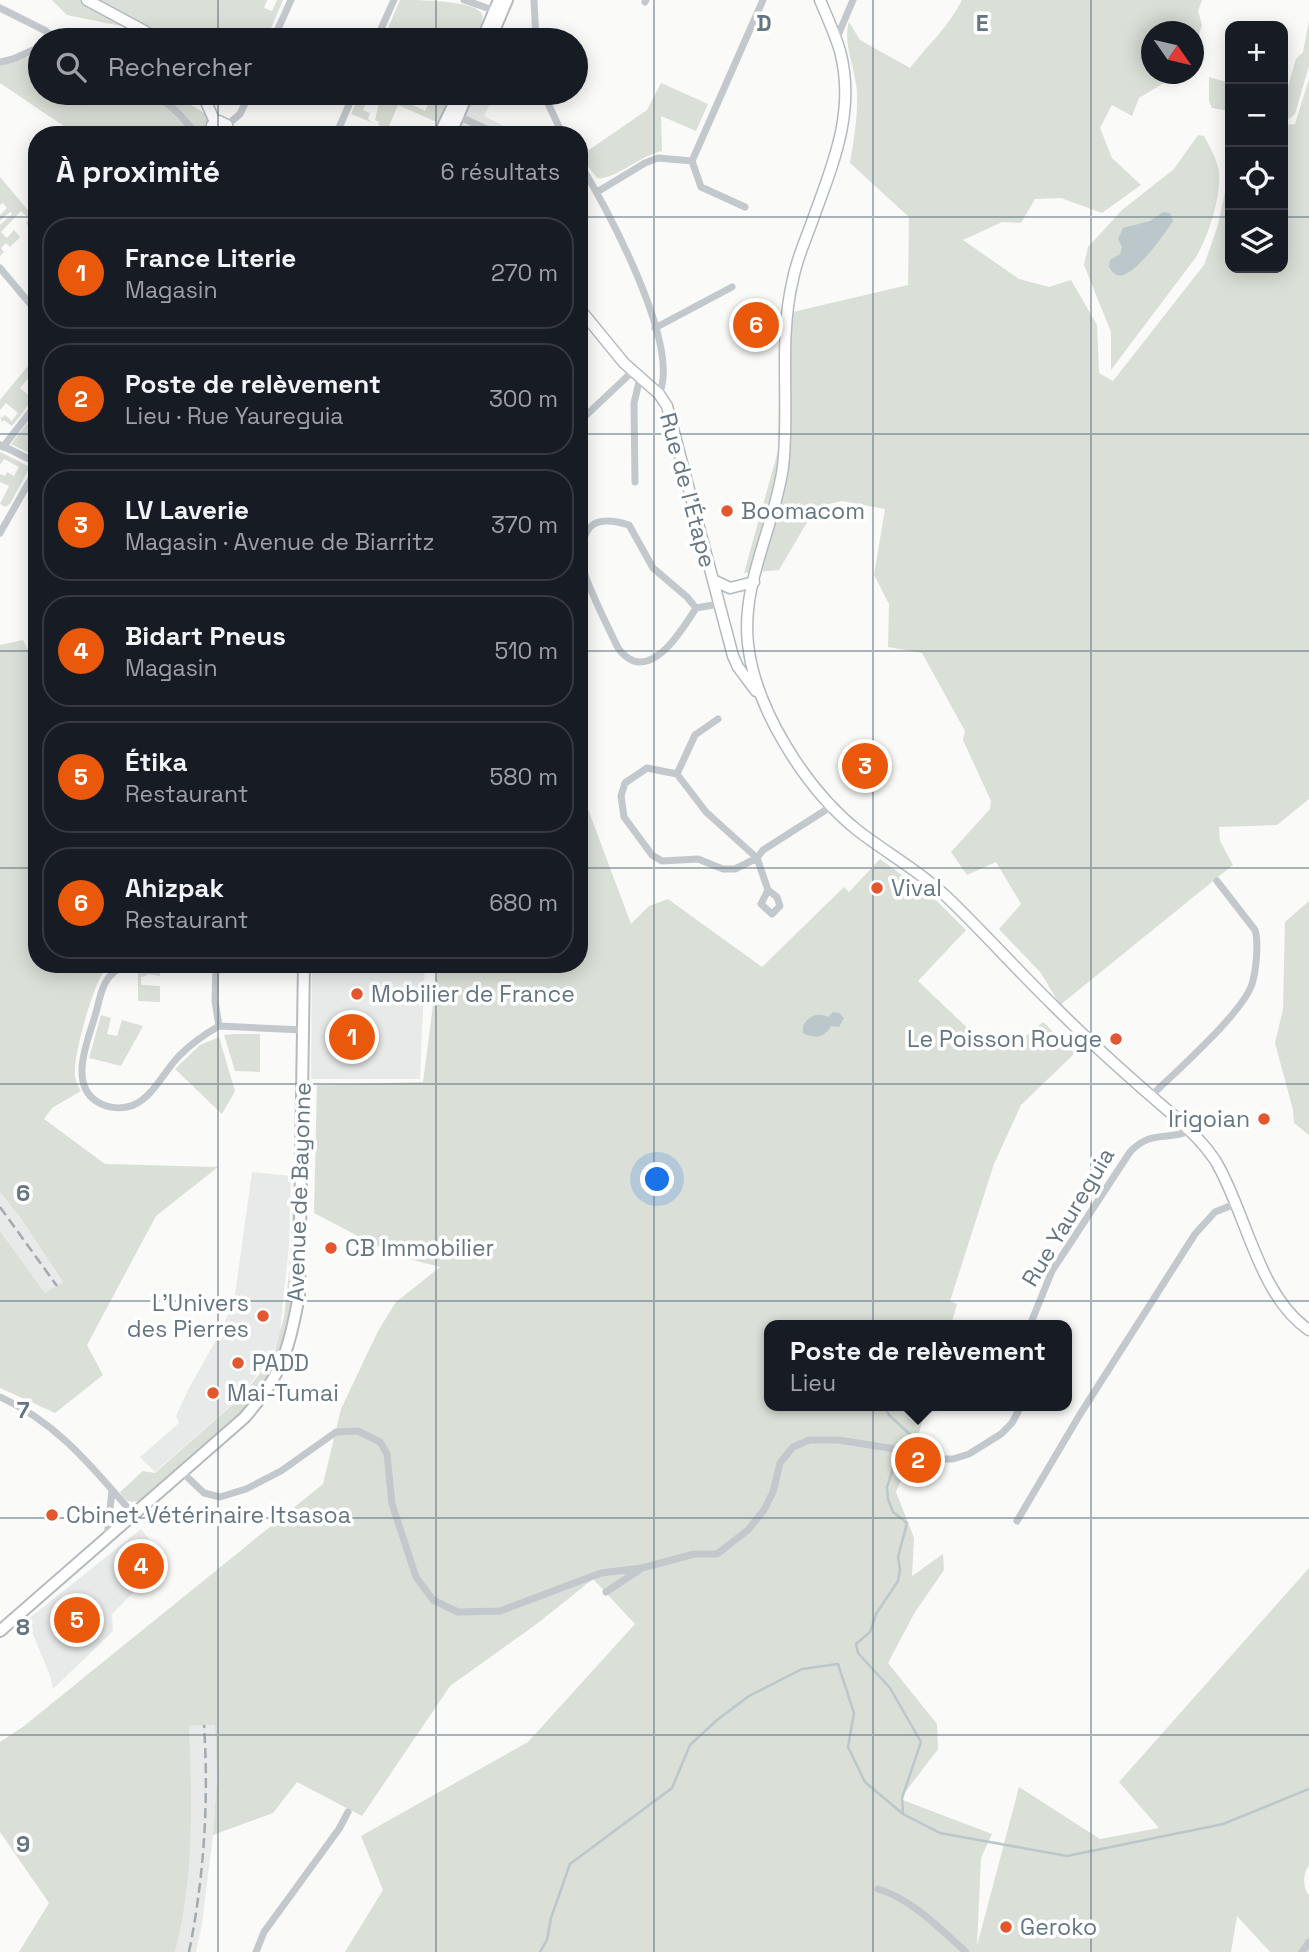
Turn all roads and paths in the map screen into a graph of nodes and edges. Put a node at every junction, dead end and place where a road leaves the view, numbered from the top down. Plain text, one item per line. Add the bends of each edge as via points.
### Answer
1 (87, 0) edge
2 (291, 0) edge
3 (394, 0) edge
4 (464, 0) edge
5 (507, 0) edge
6 (534, 0) edge
7 (762, 0) edge
8 (820, 0) edge
9 (853, 0) edge
10 (499, 7) edge
11 (0, 8) edge
12 (40, 28) edge
13 (139, 28) edge
14 (278, 28) edge
15 (381, 28) edge
16 (488, 28) edge
17 (493, 28) edge
18 (535, 28) edge
19 (836, 40) junction
20 (28, 52) edge
21 (0, 62) edge
22 (169, 105) edge
23 (205, 105) edge
24 (244, 105) edge
25 (349, 105) edge
26 (458, 105) edge
27 (460, 105) edge
28 (548, 105) edge
29 (458, 116) junction
30 (187, 126) edge
31 (211, 126) edge
32 (232, 126) edge
33 (339, 126) edge
34 (448, 126) edge
35 (450, 126) edge
36 (480, 126) edge
37 (558, 126) edge
38 (692, 161) junction
39 (588, 177) edge
40 (597, 192) junction
41 (746, 207) dead end
42 (0, 268) edge
43 (732, 288) dead end
44 (28, 301) edge
45 (588, 318) edge
46 (655, 328) junction
47 (636, 374) junction
48 (659, 394) junction
49 (28, 414) edge
50 (588, 414) edge
51 (1, 446) edge
52 (28, 461) edge
53 (28, 482) edge
54 (635, 482) dead end
55 (588, 529) edge
56 (0, 533) edge
57 (588, 579) edge
58 (713, 580) junction
59 (754, 582) junction
60 (719, 604) junction
61 (696, 608) junction
62 (758, 694) junction
63 (718, 719) dead end
64 (677, 774) junction
65 (832, 806) junction
66 (757, 858) junction
67 (1217, 881) dead end
68 (768, 890) dead end
69 (113, 973) edge
70 (216, 973) edge
71 (304, 973) edge
72 (219, 1026) junction
73 (303, 1030) junction
74 (1151, 1096) junction
75 (1191, 1131) junction
76 (1235, 1204) junction
77 (1032, 1320) edge
78 (1309, 1330) edge
79 (0, 1396) edge
80 (1018, 1411) edge
81 (183, 1473) junction
82 (112, 1490) junction
83 (134, 1515) junction
84 (1017, 1521) dead end
85 (107, 1538) junction
86 (642, 1568) junction
87 (606, 1592) dead end
88 (0, 1631) edge
89 (348, 1812) dead end
90 (878, 1889) dead end
91 (1309, 1942) edge
92 (256, 1952) edge
93 (966, 1952) edge
94 (1302, 1952) edge

1 - 13 main road
2 - 14 street
3 - 15 street
4 - 10 street
5 - 10 main road
6 - 18 street
7 - 38 street
8 - 19 main road
9 - 19 street
10 - 16 main road
10 - 17 main road
11 - 12 street
19 - 59 main road via 844,71 844,126 792,281 782,470
20 - 21 street
22 - 30 street
23 - 31 main road
24 - 32 street
25 - 33 street
26 - 34 main road
27 - 29 main road
28 - 37 street
29 - 35 main road
29 - 36 street
38 - 40 street via 658,158
38 - 41 street via 701,187
39 - 40 street
40 - 46 street via 642,284
42 - 44 street
43 - 46 street
45 - 47 main road, Rue de l'Étape
46 - 48 street via 665,382
47 - 48 main road, Rue de l'Étape
47 - 50 street
47 - 54 street
48 - 58 main road, Rue de l'Étape via 667,406
49 - 51 street
51 - 52 street
53 - 56 street
55 - 61 street via 604,520 629,525 653,568
57 - 61 street via 618,648 623,656 638,662 664,652
58 - 59 main road via 730,588
58 - 60 main road, Rue de l'Étape
59 - 62 main road via 748,643
60 - 61 street
60 - 62 main road, Rue de l'Étape via 738,667
62 - 65 main road via 782,739
63 - 64 street via 695,735
64 - 66 street via 706,812
64 - 66 street via 647,768 625,783 621,796 624,817 652,855 662,861 698,859 723,869 735,869
65 - 66 street
65 - 74 main road via 950,899 1056,1008
66 - 68 street
67 - 74 street via 1255,930 1252,984 1232,1015
69 - 72 street via 104,986 83,1054 82,1074 95,1100 115,1108 142,1100 182,1053
70 - 72 street
71 - 73 main road, Avenue de Bayonne
72 - 73 street
73 - 81 main road, Avenue de Bayonne via 299,1292 292,1334 279,1370 261,1398
74 - 75 main road
75 - 76 main road via 1217,1163
75 - 77 street, Rue Yaureguia via 1148,1138 1130,1152 1052,1271
76 - 78 main road via 1273,1291
76 - 84 street via 1215,1212 1195,1234
79 - 82 street via 55,1430
80 - 86 street via 1001,1434 953,1459 838,1440 809,1440 793,1447 780,1463 773,1492 748,1530 717,1554 694,1554
81 - 83 main road, Avenue de Bayonne
81 - 86 street via 204,1493 220,1497 281,1471 336,1432 358,1431 380,1441 387,1454 392,1504 416,1577 433,1600 458,1612 500,1611 601,1573
82 - 83 street
82 - 85 street
83 - 85 main road, Avenue de Bayonne
85 - 88 main road, Avenue de Bayonne
86 - 87 street
89 - 92 street via 264,1932
90 - 93 street via 895,1895
91 - 94 street

